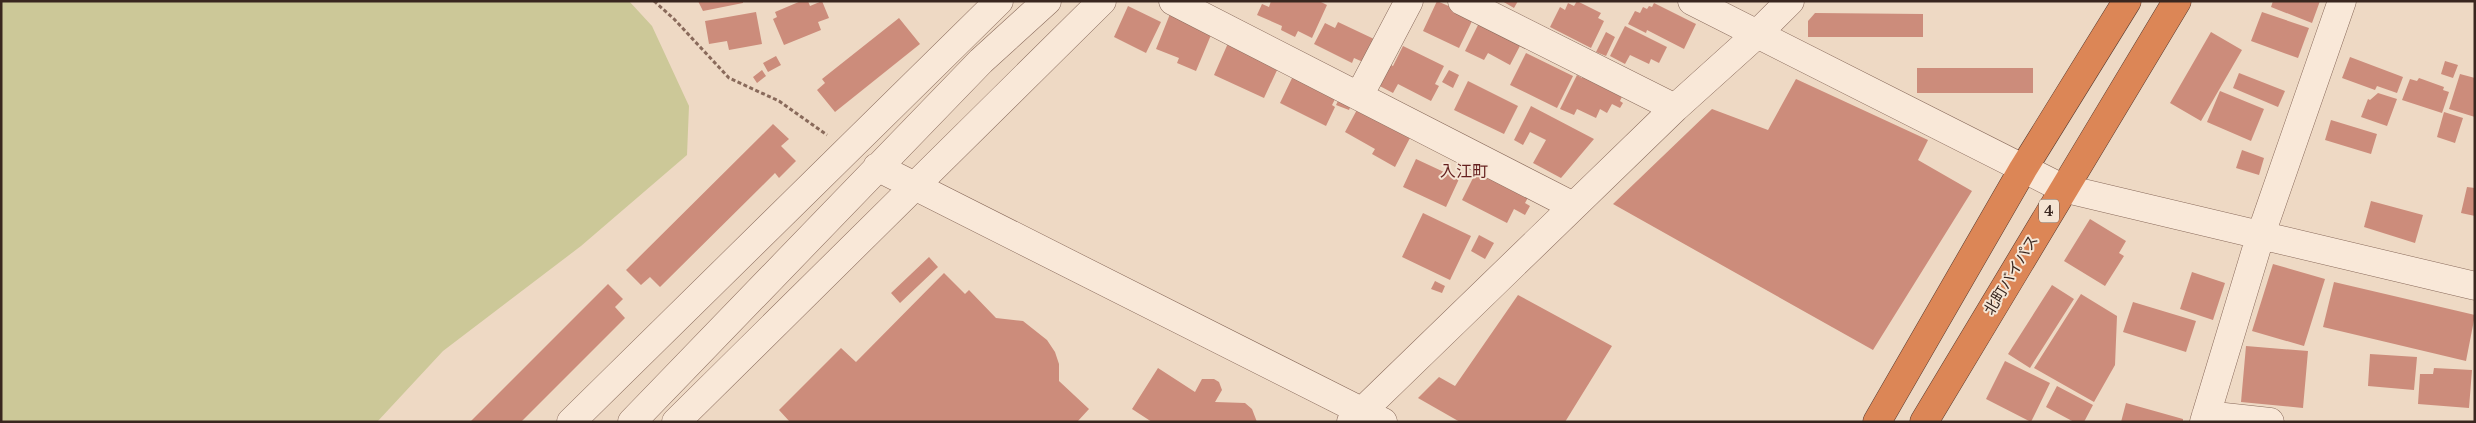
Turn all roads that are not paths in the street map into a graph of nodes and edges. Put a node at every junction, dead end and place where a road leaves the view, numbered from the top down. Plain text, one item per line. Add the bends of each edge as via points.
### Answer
1 (999, 1) edge
2 (1047, 1) edge
3 (1102, 1) edge
4 (1172, 1) edge
5 (1409, 1) edge
6 (1462, 1) edge
7 (1692, 1) edge
8 (1790, 1) edge
9 (2127, 1) edge
10 (2177, 1) edge
11 (2342, 1) edge
12 (1756, 35) junction
13 (1359, 96) junction
14 (1675, 108) junction
15 (877, 167) junction
16 (2023, 169) junction
17 (916, 187) junction
18 (2062, 188) junction
19 (1573, 206) junction
20 (2260, 236) junction
21 (2475, 286) edge
22 (1366, 418) edge
23 (2205, 418) edge
24 (571, 422) edge
25 (632, 422) edge
26 (676, 422) edge
27 (1877, 422) edge
28 (1924, 422) edge
29 (2270, 422) edge

1 - 24 street
2 - 15 street via 980,61
3 - 17 street
4 - 13 street
5 - 13 street
6 - 14 street
7 - 12 street
8 - 12 street
9 - 16 highway
10 - 18 highway, 北町バイパス / 4
11 - 20 street
12 - 14 street
12 - 16 street
13 - 19 street
14 - 19 street
15 - 17 street
15 - 25 street
16 - 18 street
16 - 27 highway
17 - 22 street
17 - 26 street
18 - 20 street
18 - 28 highway, 北町バイパス / 4
19 - 22 street
20 - 21 street
20 - 23 street
23 - 29 street

